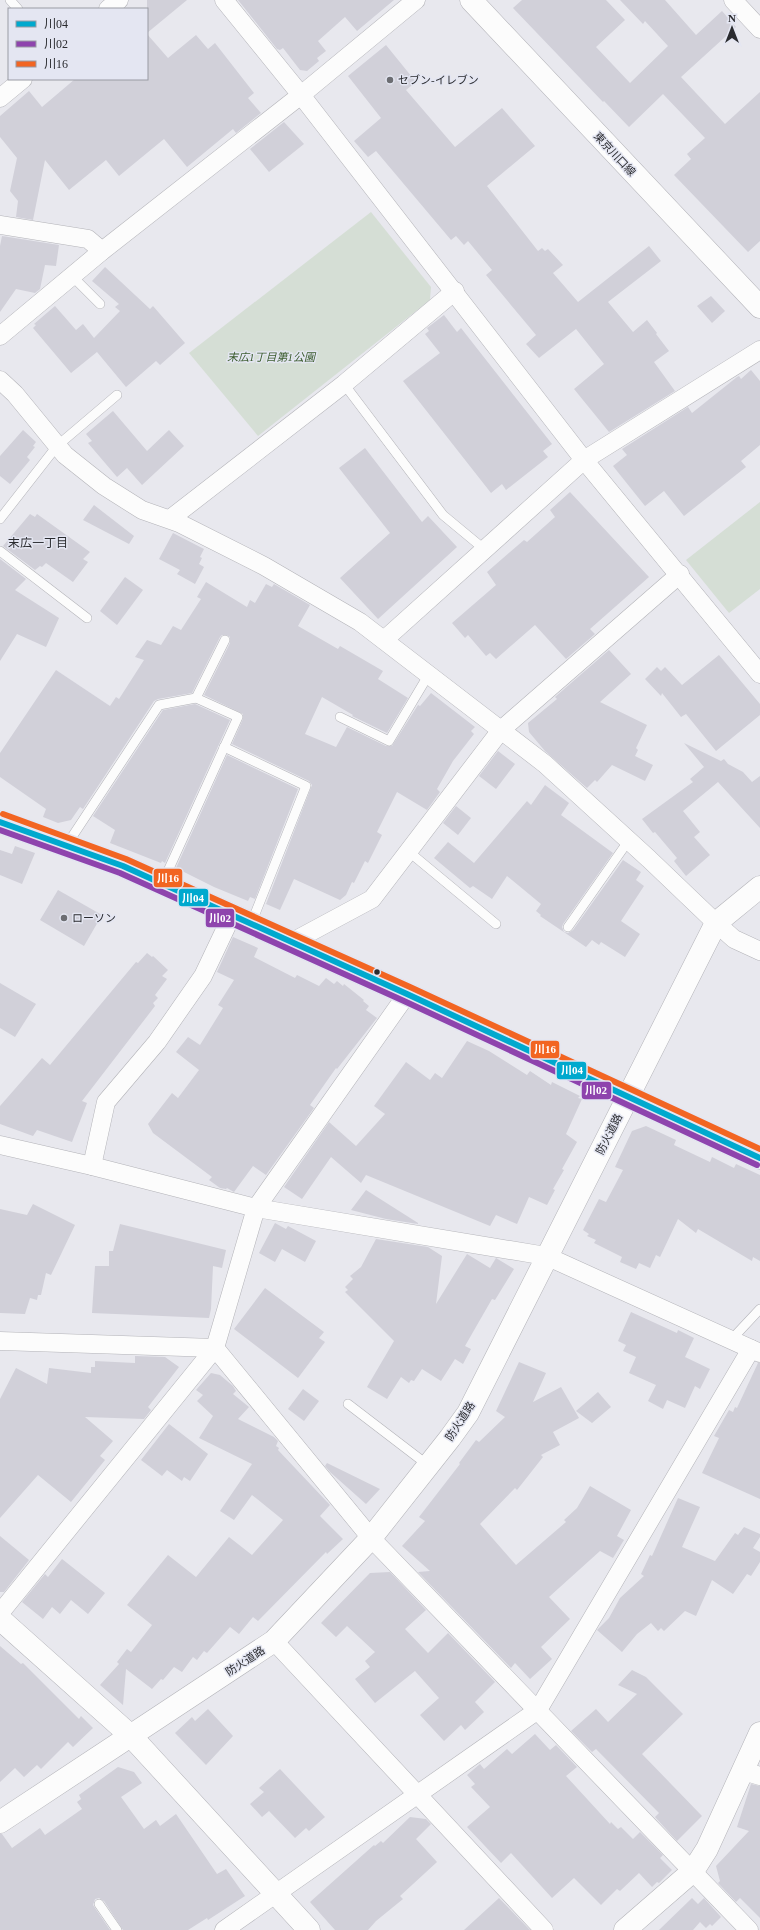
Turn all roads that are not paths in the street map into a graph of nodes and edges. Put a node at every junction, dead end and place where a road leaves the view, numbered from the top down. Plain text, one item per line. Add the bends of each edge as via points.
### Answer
1 (10, 0) edge
2 (119, 0) edge
3 (224, 0) edge
4 (416, 0) edge
5 (471, 0) edge
6 (733, 0) edge
7 (17, 8) edge
8 (109, 8) edge
9 (760, 29) edge
10 (22, 80) edge
11 (301, 95) junction
12 (0, 98) edge
13 (0, 225) edge
14 (102, 251) junction
15 (73, 277) junction
16 (455, 291) junction
17 (100, 304) dead end
18 (760, 308) edge
19 (0, 336) edge
20 (760, 350) edge
21 (0, 380) edge
22 (344, 384) junction
23 (117, 394) dead end
24 (57, 446) junction
25 (584, 460) junction
26 (0, 519) edge
27 (170, 519) junction
28 (484, 550) junction
29 (0, 551) edge
30 (680, 574) junction
31 (88, 618) dead end
32 (225, 640) dead end
33 (384, 640) junction
34 (429, 674) junction
35 (760, 674) edge
36 (196, 698) junction
37 (340, 717) dead end
38 (501, 730) junction
39 (224, 747) junction
40 (0, 822) edge
41 (629, 840) junction
42 (66, 846) junction
43 (408, 851) junction
44 (162, 884) junction
45 (760, 887) edge
46 (241, 919) junction
47 (716, 923) junction
48 (496, 924) dead end
49 (568, 927) dead end
50 (292, 942) junction
51 (760, 951) edge
52 (407, 994) junction
53 (627, 1098) junction
54 (0, 1145) edge
55 (760, 1158) edge
56 (92, 1166) junction
57 (256, 1208) junction
58 (546, 1256) junction
59 (760, 1309) edge
60 (731, 1340) junction
61 (0, 1341) edge
62 (216, 1348) junction
63 (755, 1351) edge
64 (348, 1404) dead end
65 (429, 1466) junction
66 (371, 1538) junction
67 (0, 1613) edge
68 (0, 1619) edge
69 (274, 1641) junction
70 (538, 1710) junction
71 (760, 1733) edge
72 (130, 1736) junction
73 (752, 1773) edge
74 (416, 1794) junction
75 (0, 1822) edge
76 (692, 1871) junction
77 (276, 1894) junction
78 (99, 1904) dead end
79 (117, 1930) edge
80 (224, 1930) edge
81 (309, 1930) edge
82 (544, 1930) edge
83 (625, 1930) edge
84 (750, 1930) edge

1 - 7 lane
2 - 8 street
3 - 11 street
4 - 11 street
5 - 18 street, 東京川口線
6 - 9 street
10 - 12 street
11 - 14 street
11 - 16 street
13 - 14 street via 88,239
14 - 15 street
15 - 17 lane
15 - 19 street
16 - 22 street
16 - 25 street
20 - 25 street
21 - 24 street via 15,394
22 - 27 street
22 - 28 lane via 443,515
23 - 24 lane
24 - 26 lane
24 - 27 street via 104,486 142,510
25 - 28 street
25 - 30 street
27 - 33 street via 264,566 360,622
28 - 33 street
29 - 31 lane
30 - 35 street
30 - 38 street
32 - 36 lane
33 - 34 street
34 - 37 lane via 389,741
34 - 38 street
36 - 39 lane via 238,717
36 - 42 lane via 159,705
38 - 41 street via 545,764
38 - 43 street
39 - 44 lane
39 - 46 lane via 306,786
40 - 42 street
41 - 47 street
41 - 49 lane
42 - 44 street via 123,866
43 - 48 lane
43 - 50 street via 372,898
44 - 46 street
45 - 47 street, 防火道路
46 - 50 street
46 - 56 street via 157,1042 106,1102
47 - 51 street via 734,939
47 - 53 street, 防火道路
50 - 52 street
52 - 53 street
52 - 57 street
53 - 55 street
53 - 58 street, 防火道路
54 - 56 street
56 - 57 street
57 - 58 street
57 - 62 street
58 - 60 street
58 - 65 street, 防火道路 via 468,1413
59 - 60 lane
60 - 63 street
61 - 62 street
62 - 66 street
62 - 67 street
63 - 70 street
64 - 65 lane
65 - 66 street, 防火道路
66 - 69 street, 防火道路
66 - 70 street
68 - 72 street
69 - 72 street, 防火道路
69 - 74 street
70 - 74 street
70 - 76 street
71 - 73 street
72 - 75 street, 防火道路
72 - 77 street
73 - 76 street
74 - 77 street
74 - 82 street
76 - 83 street
76 - 84 street
77 - 80 street
77 - 81 street
78 - 79 lane

